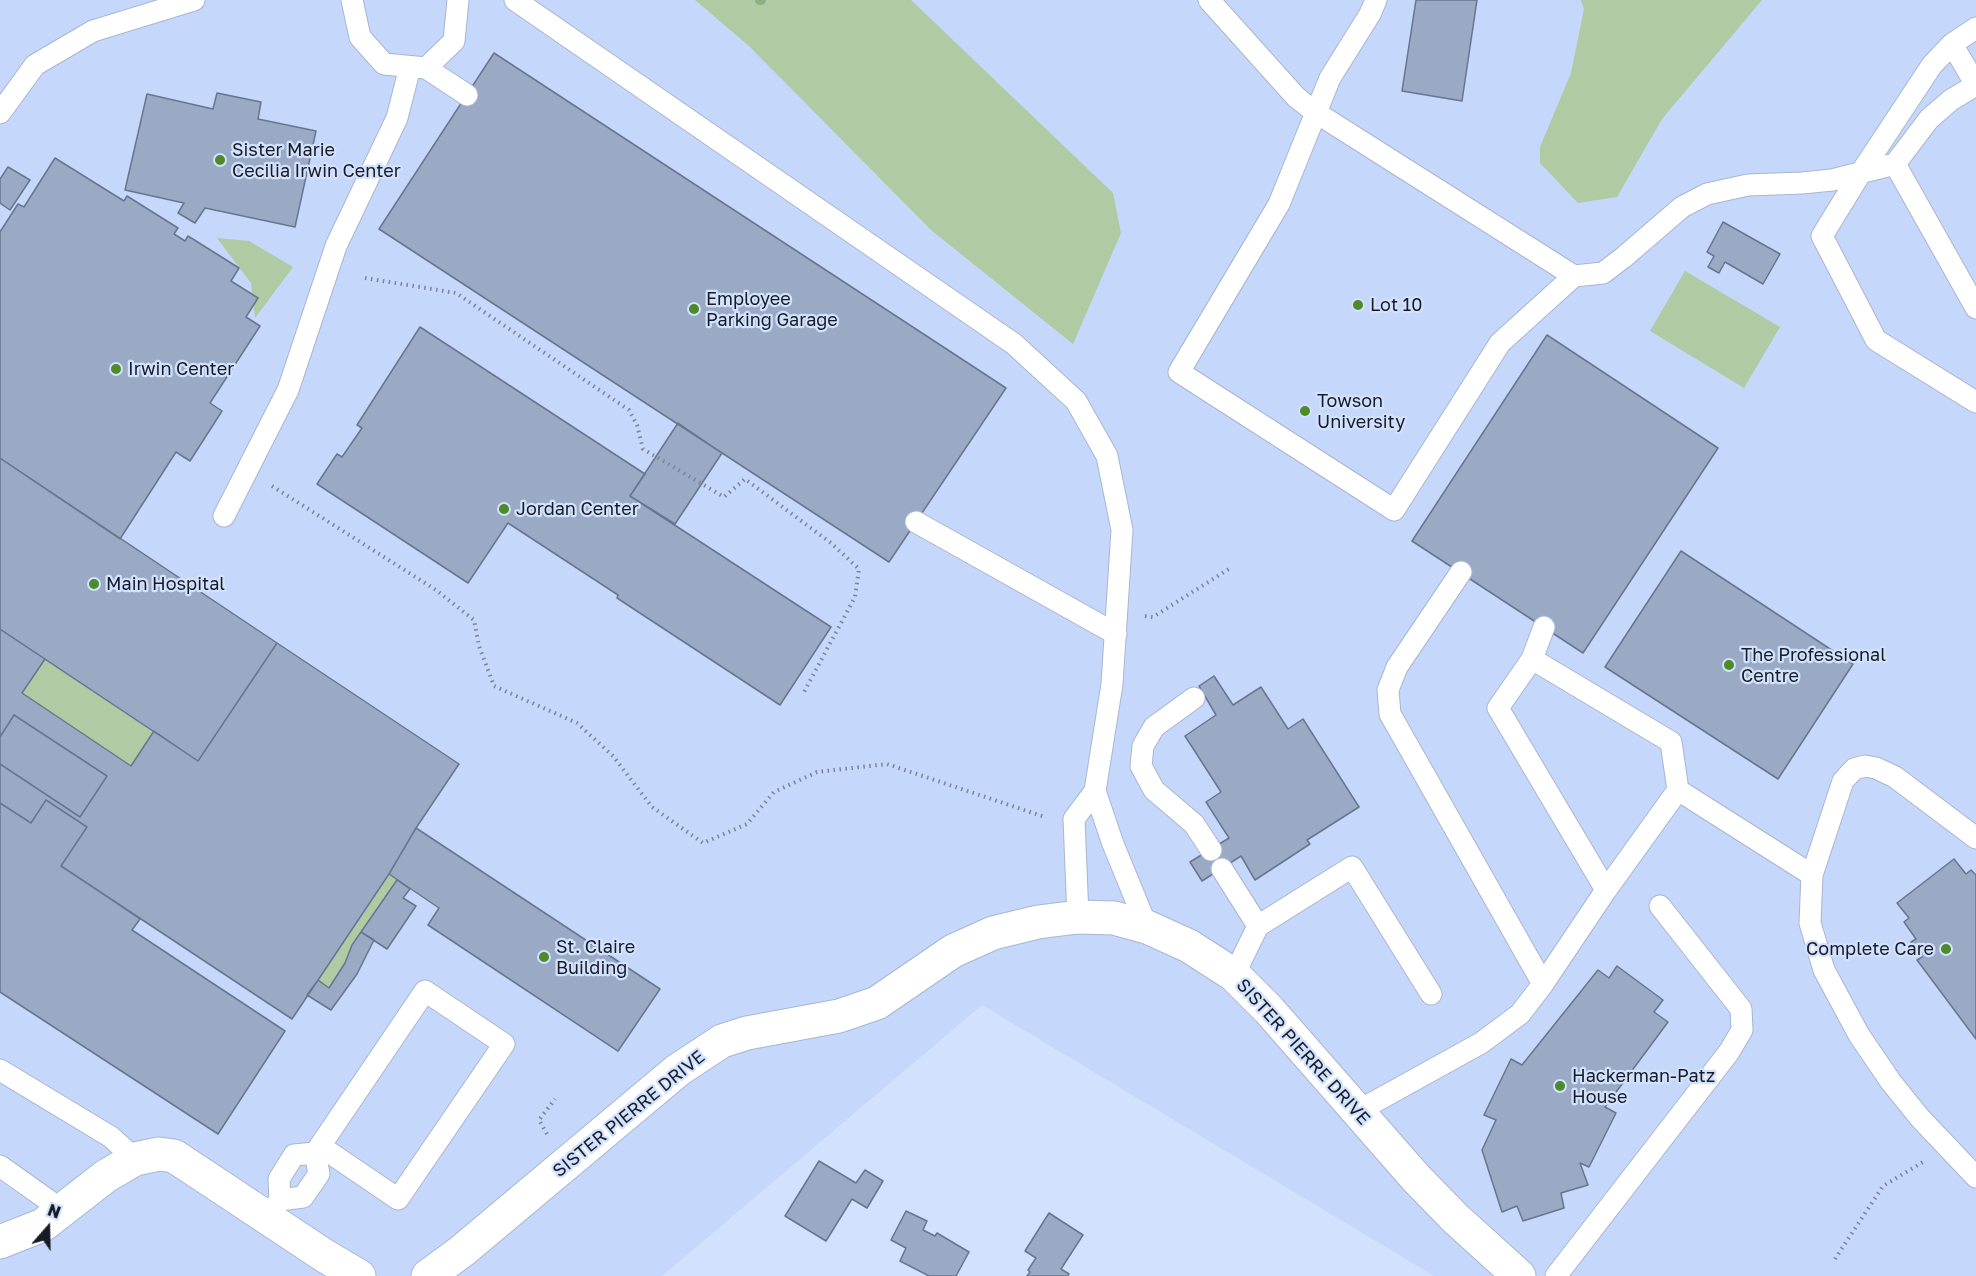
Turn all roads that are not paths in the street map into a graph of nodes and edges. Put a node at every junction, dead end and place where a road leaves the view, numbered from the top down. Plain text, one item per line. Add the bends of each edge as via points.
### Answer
1 (194, 0) edge
2 (352, 0) edge
3 (458, 0) edge
4 (515, 0) edge
5 (1209, 0) edge
6 (1376, 0) edge
7 (1976, 28) edge
8 (1952, 44) junction
9 (418, 68) junction
10 (1976, 85) edge
11 (466, 95) dead end
12 (1315, 112) junction
13 (0, 113) edge
14 (1895, 164) junction
15 (1860, 174) junction
16 (1574, 276) junction
17 (1976, 308) edge
18 (1976, 402) edge
19 (224, 516) dead end
20 (916, 522) dead end
21 (1461, 572) dead end
22 (1544, 627) dead end
23 (1116, 634) junction
24 (1532, 659) junction
25 (1194, 698) dead end
26 (1678, 790) junction
27 (1095, 791) junction
28 (1976, 838) edge
29 (1211, 850) dead end
30 (1222, 869) dead end
31 (1812, 875) junction
32 (1606, 890) junction
33 (1660, 906) dead end
34 (1078, 917) junction
35 (1258, 926) junction
36 (1147, 927) junction
37 (1234, 975) junction
38 (1543, 984) junction
39 (1431, 994) dead end
40 (0, 1070) edge
41 (1358, 1111) junction
42 (317, 1149) junction
43 (135, 1159) junction
44 (0, 1166) edge
45 (1976, 1177) edge
46 (274, 1209) junction
47 (62, 1210) junction
48 (0, 1242) edge
49 (359, 1276) edge
50 (428, 1276) edge
51 (1519, 1276) edge
52 (1556, 1276) edge

1 - 13 lane via 93,31 35,64
2 - 9 lane via 360,37 384,64
3 - 9 lane via 454,41
4 - 23 lane via 1014,344 1076,401 1107,456 1122,530
5 - 12 lane via 1296,97
6 - 12 lane via 1330,78
7 - 8 lane
8 - 10 lane
8 - 15 lane via 1932,65
9 - 11 lane
9 - 19 lane via 336,246 288,390
10 - 14 lane via 1929,118
12 - 16 lane
12 - 16 lane via 1279,204 1179,372 1394,510 1500,343
14 - 15 lane
14 - 17 lane
15 - 16 lane via 1802,183 1748,185 1707,194 1682,207 1603,273
15 - 18 lane via 1822,236 1876,340
20 - 23 lane
21 - 38 lane via 1397,667 1388,690 1390,714
22 - 24 lane
23 - 27 lane
24 - 26 lane via 1671,742
24 - 32 lane via 1498,708
25 - 29 lane via 1154,727 1143,746 1141,766 1154,790 1194,824
26 - 31 lane
26 - 32 lane
27 - 34 lane via 1074,819
27 - 36 lane
28 - 31 lane via 1895,777 1865,766 1854,769 1843,781
30 - 35 lane
31 - 45 lane via 1810,923 1824,970 1859,1035 1890,1082
32 - 38 lane
33 - 52 lane via 1741,1009 1742,1030
34 - 36 street, SISTER PIERRE DRIVE via 1114,918
34 - 50 street, SISTER PIERRE DRIVE via 993,933 953,951 877,1003 839,1016 722,1041 678,1070
35 - 37 lane
35 - 39 lane via 1353,867
36 - 37 street, SISTER PIERRE DRIVE via 1189,946
37 - 41 street, SISTER PIERRE DRIVE
38 - 41 lane via 1520,1014 1481,1043
40 - 43 lane via 111,1137
41 - 51 street, SISTER PIERRE DRIVE via 1431,1194
42 - 42 lane via 398,1199 504,1044 425,991
42 - 46 lane via 294,1155 279,1179
42 - 46 lane via 319,1174 303,1197
43 - 46 street via 159,1154 174,1156
43 - 47 street
44 - 47 lane
46 - 49 street via 325,1256
47 - 48 street via 43,1225

